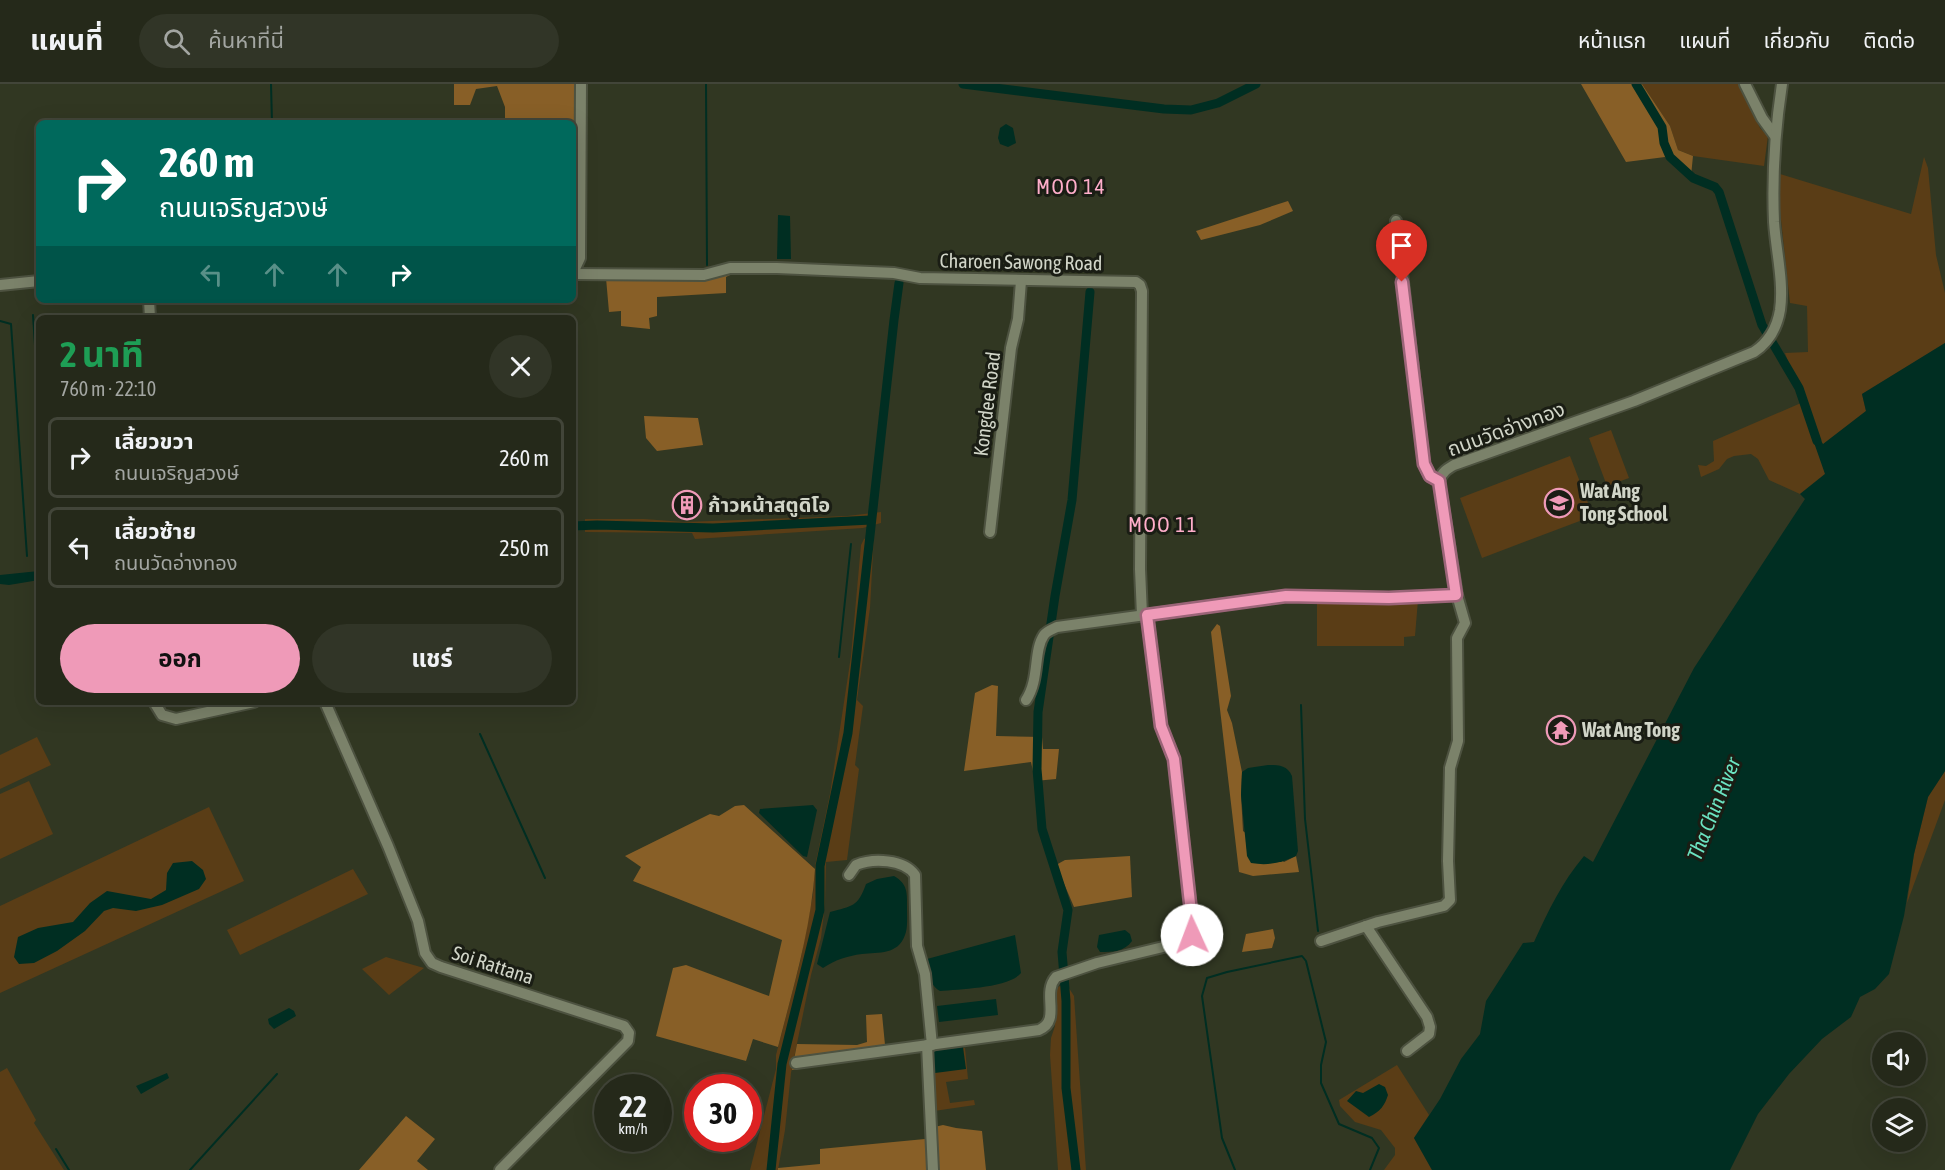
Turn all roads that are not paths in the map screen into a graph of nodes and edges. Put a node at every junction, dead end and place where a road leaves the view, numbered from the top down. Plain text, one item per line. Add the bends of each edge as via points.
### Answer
1 (581, 84) edge
2 (1745, 84) edge
3 (1782, 84) edge
4 (1775, 136) junction
5 (1396, 221) dead end
6 (576, 266) edge
7 (576, 274) edge
8 (36, 281) edge
9 (1021, 281) junction
10 (0, 285) edge
11 (1439, 481) junction
12 (990, 532) dead end
13 (1456, 595) junction
14 (1144, 615) junction
15 (1026, 699) dead end
16 (156, 705) edge
17 (240, 705) edge
18 (325, 705) edge
19 (849, 875) dead end
20 (1366, 926) junction
21 (1321, 941) dead end
22 (930, 1045) junction
23 (1407, 1051) dead end
24 (796, 1064) dead end
25 (500, 1170) edge
26 (933, 1170) edge

1 - 6 street
2 - 4 street
3 - 4 street, ถนนวัดอ่างทอง
4 - 11 street, ถนนวัดอ่างทอง via 1773,191 1781,298 1776,327 1762,346 1634,401 1454,465 1445,470
5 - 11 street via 1424,464 1430,476
7 - 9 street, Charoen Sawong Road via 704,275 730,268 777,268
8 - 10 street
9 - 12 street, Kongdee Road
9 - 14 street, Charoen Sawong Road via 1130,281 1140,285 1140,569
11 - 13 street, ถนนวัดอ่างทอง
13 - 14 street via 1286,596
13 - 20 street, ถนนวัดอ่างทอง via 1466,622 1457,638 1458,741 1449,768 1451,896 1444,906
14 - 15 street via 1053,629 1044,635 1035,681
14 - 22 street via 1161,726 1174,759 1193,930 1188,941 1056,977 1051,983 1050,1021 1039,1030
16 - 17 street via 162,715 176,719
18 - 25 street, Soi Rattana via 388,846 418,921 428,959 441,967 624,1026 629,1032 628,1041
19 - 22 street via 861,863 880,862 899,863 915,875 916,946 925,974
20 - 21 street, ถนนวัดอ่างทอง
20 - 23 street via 1427,1017 1429,1034
22 - 24 street
22 - 26 street

